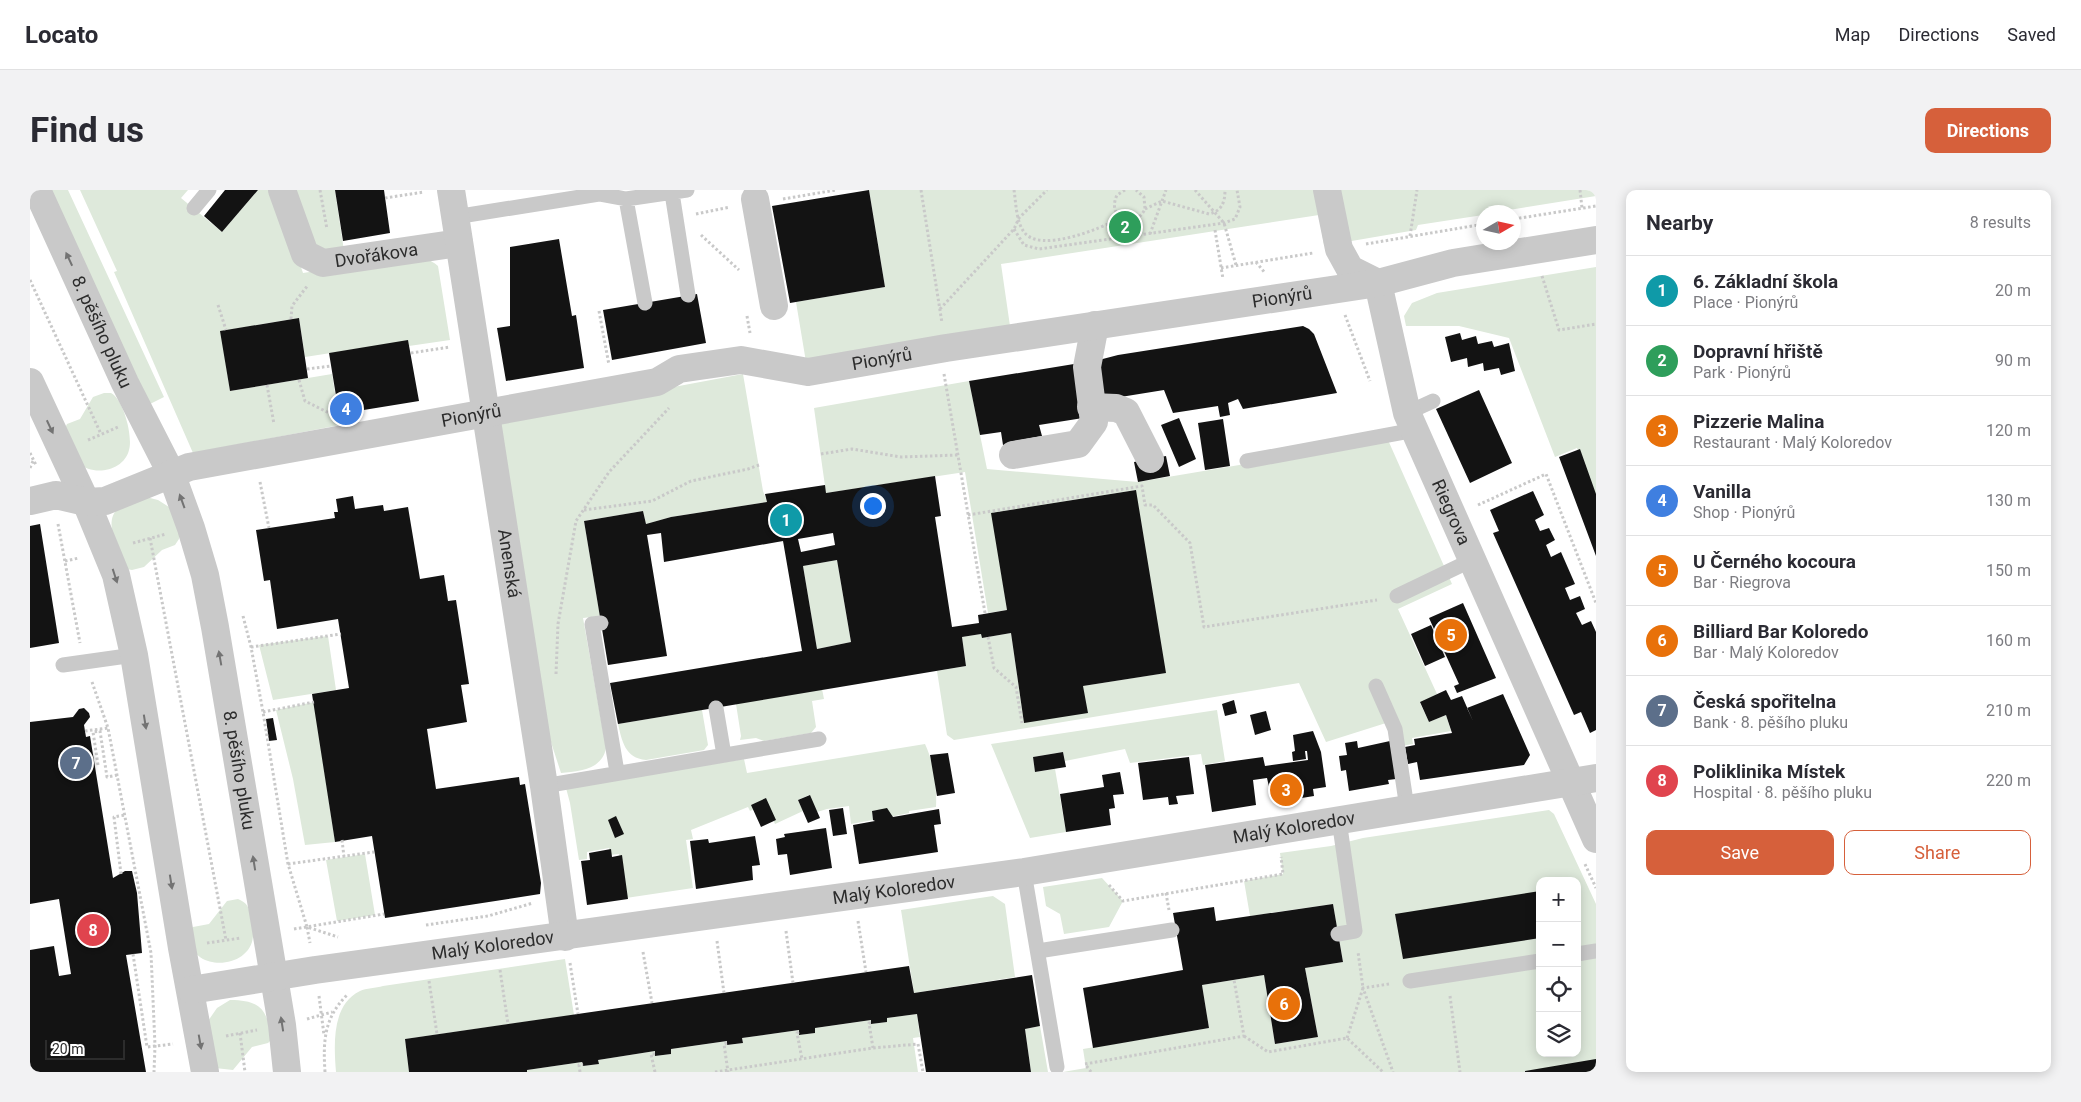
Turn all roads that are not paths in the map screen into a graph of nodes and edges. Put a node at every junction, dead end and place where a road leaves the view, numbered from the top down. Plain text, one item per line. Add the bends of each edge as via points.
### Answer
1 (37, 190) edge
2 (209, 190) edge
3 (282, 190) edge
4 (441, 190) edge
5 (687, 190) edge
6 (1327, 190) edge
7 (672, 193) junction
8 (626, 199) junction
9 (756, 201) road end
10 (194, 208) dead end
11 (457, 230) junction
12 (1596, 240) edge
13 (1378, 283) junction
14 (688, 295) dead end
15 (645, 303) dead end
16 (774, 306) dead end
17 (1095, 325) junction
18 (30, 382) edge
19 (1433, 401) dead end
20 (1091, 407) junction
21 (486, 412) junction
22 (1411, 421) junction
23 (1013, 455) dead end
24 (1150, 459) dead end
25 (1247, 461) dead end
26 (171, 473) junction
27 (30, 501) edge
28 (86, 502) junction
29 (1472, 560) junction
30 (1397, 596) road end
31 (601, 623) dead end
32 (134, 655) junction
33 (63, 666) dead end
34 (1376, 686) dead end
35 (716, 708) dead end
36 (819, 739) dead end
37 (724, 755) junction
38 (617, 772) junction
39 (1596, 778) edge
40 (1569, 781) junction
41 (544, 786) junction
42 (1407, 808) junction
43 (1339, 820) junction
44 (1596, 839) edge
45 (1024, 872) junction
46 (1172, 930) dead end
47 (1338, 934) dead end
48 (567, 946) junction
49 (1038, 951) junction
50 (1596, 951) edge
51 (1581, 953) edge
52 (1536, 962) edge
53 (274, 977) junction
54 (1410, 981) road end
55 (191, 990) junction
56 (1057, 1067) dead end
57 (205, 1072) edge
58 (287, 1072) edge

26 -> 1 street, 8. pěšího pluku
2 - 10 lane
3 - 11 street, Dvořákova via 306,254 323,264
4 - 11 street, Anenská
5 - 7 lane
6 - 13 street via 1339,249 1350,270
7 - 8 lane
7 - 14 lane
8 - 11 lane via 599,194
8 - 15 lane
9 - 16 street
11 - 21 street, Anenská
12 - 13 street, Pionýrů via 1453,263
13 - 17 street, Pionýrů
13 - 22 street, Riegrova
17 - 20 street via 1087,367
17 - 21 street, Pionýrů via 808,372 741,360 679,369 657,382
18 -> 28 street
19 - 22 lane
20 - 23 street via 1094,422 1078,444
20 - 24 street via 1116,408 1126,412
21 - 26 street, Pionýrů
21 - 41 street, Anenská
22 - 25 lane
22 - 29 street, Riegrova
26 - 28 street via 105,501
53 -> 26 street, 8. pěšího pluku via 205,575
27 - 28 street via 56,495
28 -> 32 street via 116,575
29 - 30 lane
29 - 40 street, Riegrova
31 - 38 lane via 592,624
32 - 33 lane
32 -> 55 street
34 - 42 lane via 1395,729
35 - 37 lane
36 - 37 lane
37 - 38 lane
38 - 41 lane
39 - 40 street, Malý Koloredov
40 - 42 street, Malý Koloredov
40 - 44 street, Riegrova
41 - 48 street, Anenská
42 - 43 street, Malý Koloredov
43 - 45 street, Malý Koloredov
43 - 47 lane via 1355,931
45 - 48 street, Malý Koloredov
45 - 49 lane
46 - 49 lane
48 - 53 street, Malý Koloredov
49 - 56 lane
50 - 51 lane
52 - 54 lane
53 - 55 street, Malý Koloredov
58 -> 53 street, 8. pěšího pluku
55 -> 57 street

